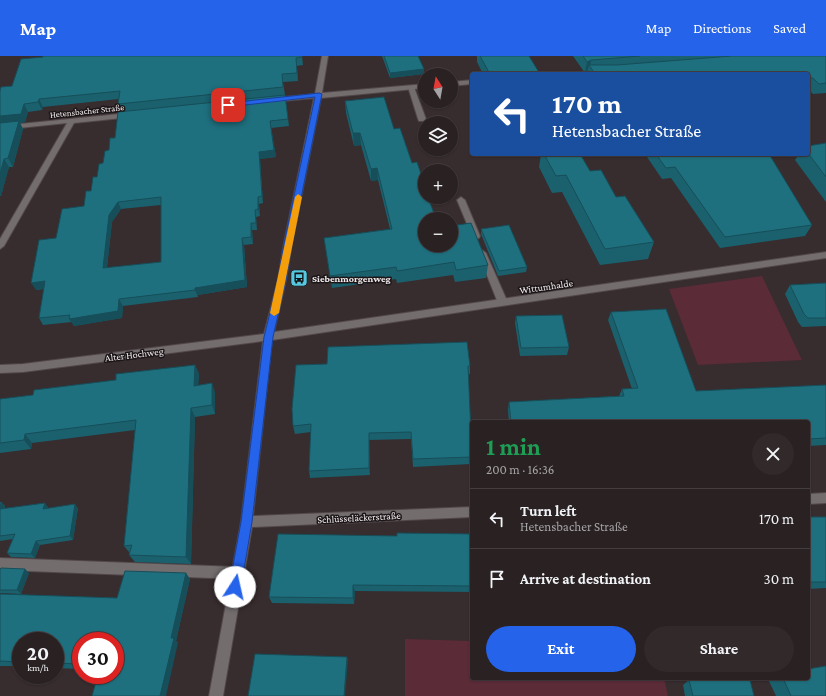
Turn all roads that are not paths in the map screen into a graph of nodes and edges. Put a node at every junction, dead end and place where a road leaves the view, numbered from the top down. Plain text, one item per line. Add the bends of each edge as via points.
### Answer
1 (325, 56) edge
2 (470, 82) edge
3 (458, 83) edge
4 (418, 86) edge
5 (410, 87) junction
6 (319, 94) junction
7 (266, 100) edge
8 (134, 115) edge
9 (421, 116) edge
10 (71, 122) junction
11 (0, 128) edge
12 (461, 200) dead end
13 (0, 246) edge
14 (826, 255) edge
15 (503, 303) junction
16 (268, 337) junction
17 (0, 369) edge
18 (826, 498) edge
19 (810, 499) edge
20 (470, 512) edge
21 (246, 522) junction
22 (0, 564) edge
23 (238, 573) junction
24 (216, 696) edge

1 - 6 street
2 - 3 street
4 - 5 street
5 - 6 street
5 - 9 street
6 - 7 street
6 - 16 street
8 - 10 street, Hetensbacher Straße
10 - 11 street, Hetensbacher Straße
10 - 13 street
12 - 15 street
14 - 15 street, Wittumhalde
15 - 16 street, Wittumhalde
16 - 17 street, Alter Hochweg
16 - 21 street
18 - 19 street
20 - 21 street, Schlüsseläckerstraße
21 - 23 street
22 - 23 street
23 - 24 street

